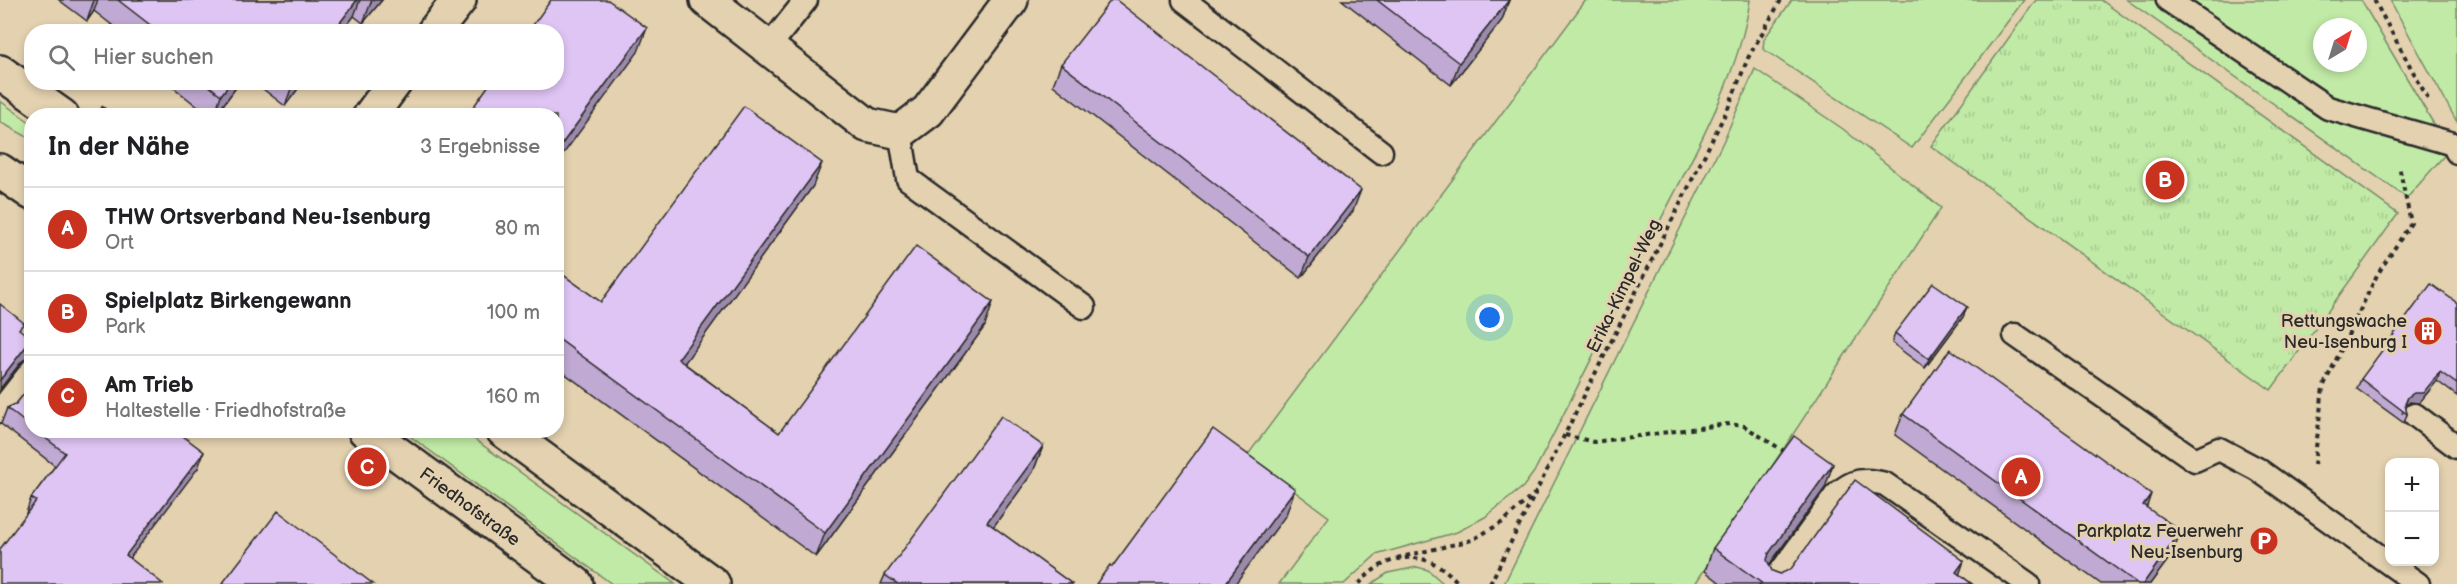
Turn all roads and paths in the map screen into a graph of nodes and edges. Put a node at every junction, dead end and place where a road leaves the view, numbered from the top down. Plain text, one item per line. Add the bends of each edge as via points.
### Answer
1 (459, 0) edge
2 (706, 0) edge
3 (806, 0) edge
4 (1011, 0) edge
5 (1184, 0) edge
6 (1781, 0) edge
7 (2168, 0) edge
8 (2374, 0) edge
9 (440, 24) edge
10 (768, 48) junction
11 (0, 72) edge
12 (24, 89) edge
13 (25, 90) edge
14 (389, 90) edge
15 (51, 108) edge
16 (376, 108) edge
17 (2391, 128) junction
18 (900, 132) junction
19 (2455, 148) edge
20 (1381, 152) dead end
21 (0, 171) edge
22 (24, 188) edge
23 (1084, 308) dead end
24 (2015, 334) dead end
25 (24, 380) edge
26 (0, 411) edge
27 (2415, 415) dead end
28 (1565, 435) junction
29 (376, 438) edge
30 (514, 438) edge
31 (2457, 447) edge
32 (1792, 456) edge
33 (2314, 465) dead end
34 (1536, 492) junction
35 (1397, 558) junction
36 (576, 584) edge
37 (713, 584) edge
38 (1359, 584) edge
39 (1459, 584) edge
40 (1490, 584) edge
41 (1772, 584) edge
42 (2028, 584) edge
43 (2418, 584) edge

1 - 9 main road
2 - 10 main road
3 - 10 lane
4 - 18 main road via 928,111
5 - 20 lane
6 - 28 path, Erika-Kimpel-Weg via 1748,58 1728,108
7 - 17 lane via 2328,108
8 - 19 path
10 - 18 main road via 867,125
11 - 12 main road
13 - 15 main road
14 - 16 main road
17 - 19 lane
17 - 33 path via 2411,223 2377,275 2323,387
18 - 23 lane via 908,179
21 - 22 main road
24 - 43 lane via 2195,460 2219,449 2257,469
25 - 26 lane
27 - 31 lane
28 - 32 path via 1594,442 1728,424 1744,426
28 - 34 path, Erika-Kimpel-Weg
29 - 36 main road, Friedhofstraße
30 - 37 main road
34 - 35 path via 1503,522 1472,540
34 - 40 path, Erika-Kimpel-Weg
35 - 38 path via 1372,569
35 - 39 path via 1429,561 1442,567
41 - 42 lane via 1836,495 1849,483 1868,480 1885,484

